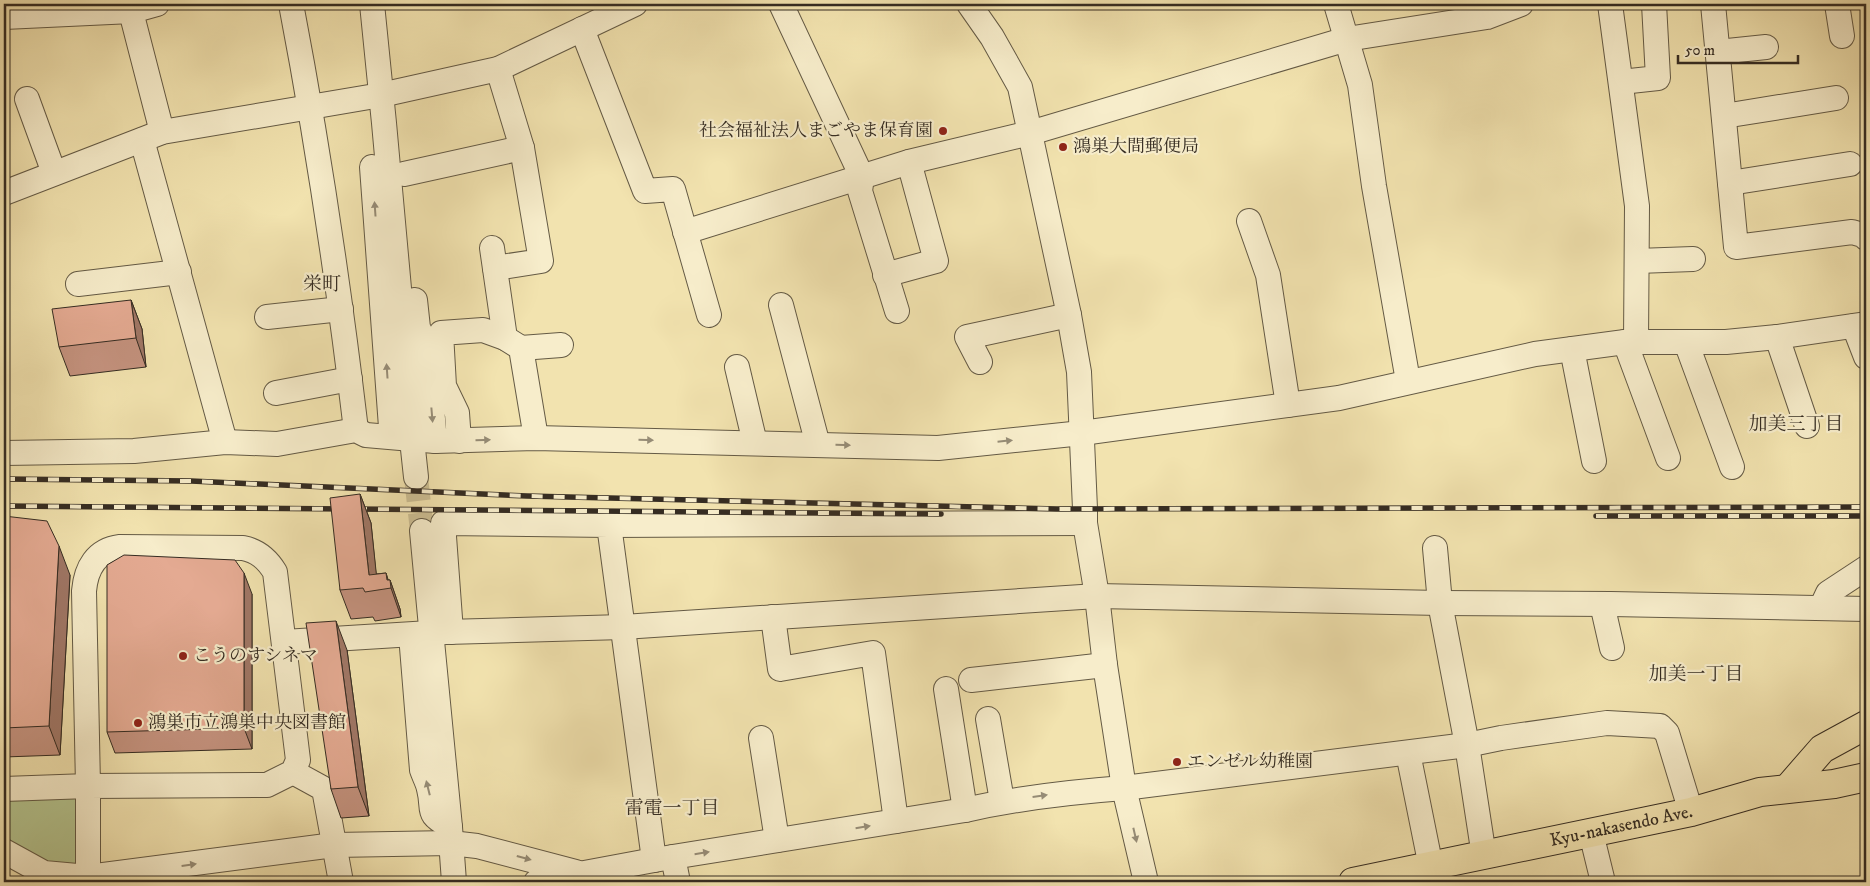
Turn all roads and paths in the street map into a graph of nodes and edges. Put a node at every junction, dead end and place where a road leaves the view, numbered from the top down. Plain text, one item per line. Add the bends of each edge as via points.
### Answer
1 (157, 4) edge
2 (291, 4) edge
3 (372, 4) edge
4 (635, 4) edge
5 (781, 4) edge
6 (969, 4) edge
7 (1336, 4) edge
8 (1521, 4) edge
9 (1610, 4) edge
10 (1654, 4) edge
11 (1713, 4) edge
12 (1838, 4) edge
13 (130, 7) edge
14 (1473, 12) edge
15 (4, 17) edge
16 (589, 18) edge
17 (1842, 36) dead end
18 (1346, 39) junction
19 (1766, 47) dead end
20 (1718, 52) junction
21 (498, 69) junction
22 (1621, 82) junction
23 (381, 95) junction
24 (1836, 98) dead end
25 (26, 99) dead end
26 (311, 106) junction
27 (1724, 116) junction
28 (1030, 133) junction
29 (152, 136) junction
30 (522, 148) junction
31 (909, 162) junction
32 (1850, 164) dead end
33 (54, 173) junction
34 (404, 174) junction
35 (862, 177) junction
36 (1730, 183) junction
37 (4, 193) edge
38 (1249, 221) dead end
39 (686, 232) junction
40 (1866, 237) edge
41 (1693, 260) dead end
42 (1637, 261) junction
43 (178, 272) junction
44 (885, 275) junction
45 (78, 284) dead end
46 (781, 305) dead end
47 (341, 309) junction
48 (897, 311) dead end
49 (709, 315) dead end
50 (1069, 315) junction
51 (267, 317) dead end
52 (1860, 325) edge
53 (1777, 337) junction
54 (1631, 342) junction
55 (1686, 342) junction
56 (513, 343) junction
57 (561, 345) dead end
58 (1572, 349) junction
59 (1866, 357) edge
60 (980, 362) dead end
61 (737, 367) dead end
62 (350, 380) junction
63 (1408, 381) junction
64 (276, 393) dead end
65 (1288, 405) junction
66 (1807, 426) dead end
67 (356, 430) junction
68 (1082, 433) junction
69 (536, 438) junction
70 (413, 440) junction
71 (459, 441) junction
72 (225, 442) junction
73 (754, 443) junction
74 (818, 445) junction
75 (4, 452) edge
76 (1668, 458) dead end
77 (1594, 461) dead end
78 (1732, 467) dead end
79 (416, 477) tunnel mouth
80 (1084, 523) junction
81 (609, 525) junction
82 (422, 531) tunnel mouth
83 (1435, 548) dead end
84 (1866, 568) edge
85 (1097, 596) junction
86 (1440, 603) junction
87 (1602, 604) junction
88 (1821, 608) junction
89 (1866, 609) edge
90 (773, 618) junction
91 (623, 627) junction
92 (434, 634) junction
93 (284, 642) junction
94 (1612, 648) dead end
95 (1105, 665) junction
96 (972, 680) dead end
97 (946, 690) dead end
98 (988, 718) dead end
99 (1866, 725) edge
100 (761, 738) dead end
101 (1467, 745) junction
102 (1408, 753) junction
103 (293, 772) junction
104 (1866, 777) edge
105 (88, 786) junction
106 (1124, 788) junction
107 (1788, 788) junction
108 (4, 789) edge
109 (1002, 802) junction
110 (965, 810) junction
111 (1691, 812) junction
112 (896, 821) junction
113 (1591, 833) junction
114 (451, 835) junction
115 (777, 840) junction
116 (334, 846) junction
117 (4, 851) edge
118 (1484, 856) junction
119 (664, 859) junction
120 (1431, 867) junction
121 (582, 874) junction
122 (88, 880) edge
123 (341, 882) edge
124 (454, 882) edge
125 (536, 882) edge
126 (678, 882) edge
127 (1146, 882) edge
128 (1353, 882) edge
129 (1603, 882) edge

1 - 13 street
2 - 26 street
3 - 23 street
4 - 16 street
5 - 35 street
6 - 28 street via 1020,87
7 - 18 street
8 - 14 street via 1487,17
9 - 22 street
10 - 22 street via 1658,78
11 - 20 street
12 - 17 street
13 - 15 street
13 - 29 street
14 - 18 street
16 - 21 street
16 - 39 street via 645,191 673,189
18 - 28 street
18 - 63 street via 1360,85
19 - 20 street
20 - 27 street
21 - 23 street
21 - 30 street
22 - 42 street via 1637,206
23 - 26 street
23 - 34 street via 398,122
23 - 70 street via 384,123 374,126 370,136 391,427
24 - 27 street
25 - 33 street
26 - 29 street
26 - 47 street
27 - 36 street
28 - 31 street
28 - 50 street
29 - 33 street
29 - 43 street
30 - 34 street
30 - 56 street via 541,261 493,258
31 - 35 street
31 - 44 street via 936,261
32 - 36 street
33 - 37 street
34 -> 70 street via 418,328 426,343
35 - 39 street
35 - 44 street via 860,191
36 - 40 street via 1736,247 1852,232
38 - 65 street via 1268,275
39 - 49 street
41 - 42 street
42 - 54 street
43 - 45 street
43 - 72 street
44 - 48 street
46 - 74 street
47 - 51 street
47 - 62 street
50 - 60 street via 967,337
50 - 68 street via 1079,372
52 - 53 street
52 - 59 street
53 - 55 street
53 - 66 street
54 - 55 street
54 - 58 street
54 - 76 street
55 - 78 street
56 - 57 street
56 - 69 street
56 - 71 street via 483,330 441,333 444,386 457,413
58 - 63 street
58 - 77 street
61 - 73 street
62 - 64 street
62 - 67 street
63 - 65 street via 1339,398
65 - 68 street
67 - 70 street via 366,435
67 - 72 street via 276,444
74 -> 68 street via 938,448
68 - 80 street
71 -> 69 street
69 -> 73 street
70 - 71 street
70 - 79 street
72 - 75 street via 134,451
73 - 74 street
80 - 81 street
80 - 85 street
81 - 91 street
81 - 92 street via 443,523
82 - 92 street
83 - 86 street
84 - 88 street via 1828,593
85 - 86 street
85 - 90 street
85 - 95 street
86 - 87 street
86 - 101 street
87 - 88 street
87 - 94 street
88 - 89 street
90 - 91 street
90 - 112 street via 780,669 873,653
91 - 92 street
91 - 119 street
92 - 93 street
92 - 114 street via 463,828
114 -> 92 street via 431,812 430,790 422,770
93 - 103 street via 298,760
93 - 105 street via 275,572 263,556 253,550 120,547 111,548 95,558 87,572 84,591
95 - 96 street
95 - 106 street
97 - 110 street
98 - 109 street
99 - 107 main road via 1822,749
100 - 115 street
101 - 102 street
101 - 111 street via 1607,723 1660,726 1667,733
101 - 118 street
102 - 106 street
102 - 120 street
103 - 105 street via 267,785
103 - 116 street via 324,789
104 - 107 main road, Kyu-nakasendo Ave.
105 - 108 street
105 - 122 street
109 -> 106 street
106 -> 127 street
107 - 111 main road, Kyu-nakasendo Ave. via 1760,792
109 - 110 street
110 - 112 street
111 - 113 main road, Kyu-nakasendo Ave.
115 -> 112 street
113 - 118 main road, Kyu-nakasendo Ave.
113 - 129 street
114 - 116 street
114 -> 121 street via 477,846
114 - 124 street
119 -> 115 street
122 -> 116 street
116 - 123 street
117 - 122 street via 44,872
118 - 120 main road, Kyu-nakasendo Ave.
119 - 121 street
119 - 126 street
120 - 128 main road, Kyu-nakasendo Ave.
121 - 125 street

